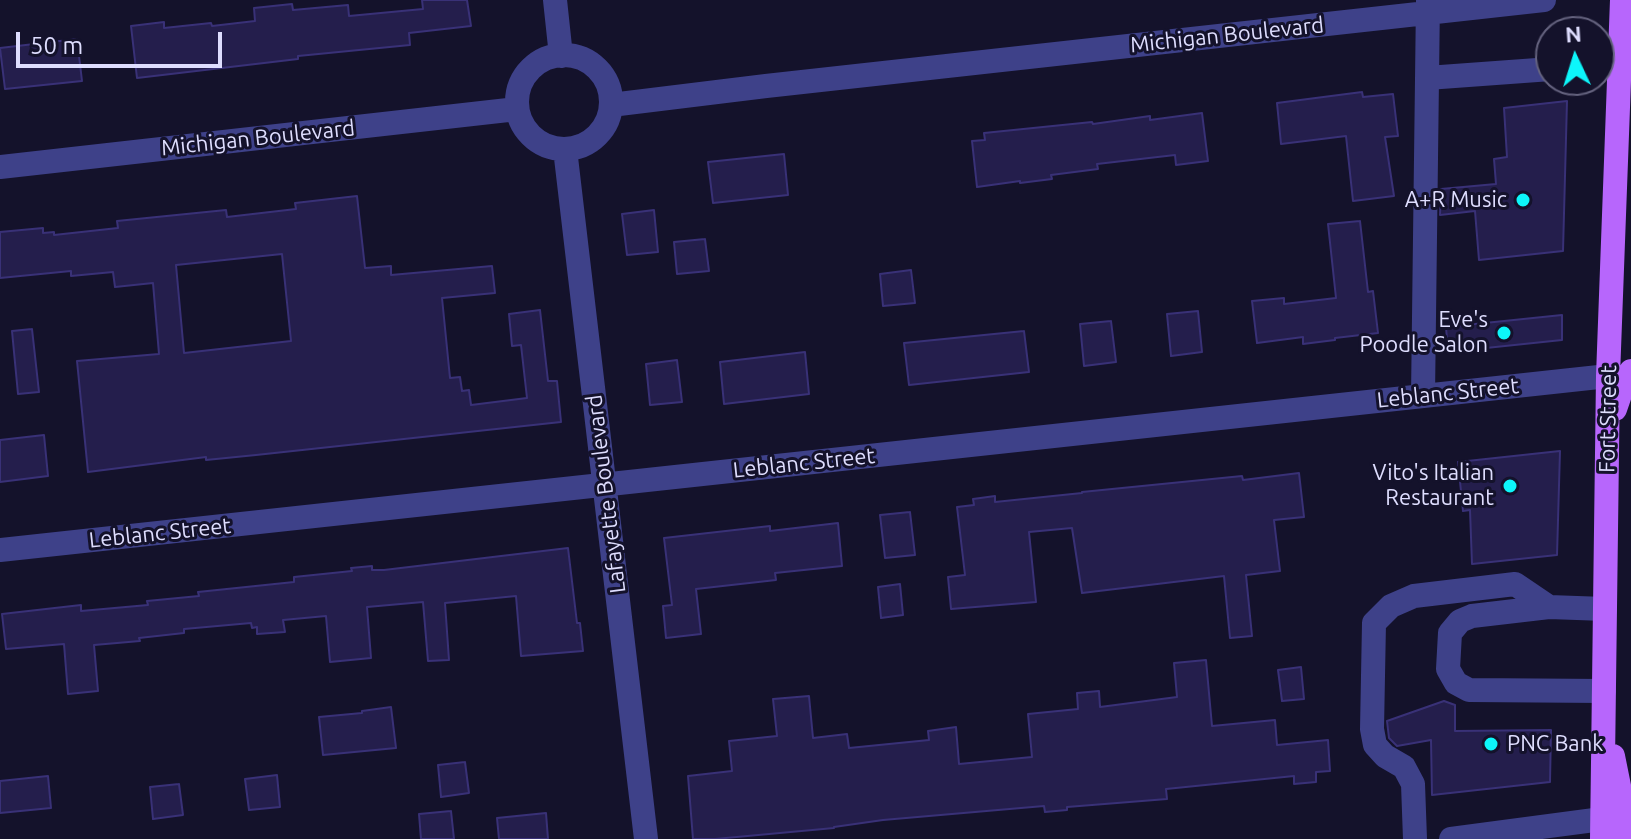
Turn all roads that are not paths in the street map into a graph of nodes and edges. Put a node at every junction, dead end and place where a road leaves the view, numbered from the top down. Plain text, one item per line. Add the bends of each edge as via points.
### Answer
1 (555, 0) edge
2 (1544, 0) edge
3 (1622, 0) edge
4 (1428, 6) edge
5 (1615, 38) edge
6 (561, 56) junction
7 (1535, 70) edge
8 (1427, 78) junction
9 (1611, 96) edge
10 (611, 105) junction
11 (517, 109) junction
12 (565, 149) junction
13 (0, 167) edge
14 (1620, 374) edge
15 (1423, 396) junction
16 (605, 485) junction
17 (0, 550) edge
18 (1549, 607) junction
19 (1605, 609) junction
20 (1604, 701) junction
21 (1602, 829) edge
22 (646, 839) edge
23 (1415, 839) edge
24 (1451, 839) edge
25 (1626, 839) edge

1 - 6 street
2 - 4 street, Michigan Boulevard
3 - 5 main road, Fort Street
4 - 8 street
4 - 10 street, Michigan Boulevard
6 - 10 street via 586,61 600,72
6 - 11 street via 534,66 522,81
7 - 8 street
8 - 15 street
9 - 14 main road, Fort Street
10 - 12 street via 596,137
11 - 12 street via 529,134 543,145
11 - 13 street, Michigan Boulevard
12 - 16 street, Lafayette Boulevard
14 - 15 street, Leblanc Street
14 - 19 main road, Fort Street via 1624,383 1607,430
15 - 16 street, Leblanc Street
16 - 17 street, Leblanc Street
16 - 22 street, Lafayette Boulevard
18 - 19 street
18 - 20 street via 1460,621 1450,633 1448,669 1456,683 1469,690
18 - 23 street via 1515,584 1414,596 1391,606 1374,623 1375,745 1404,767 1413,784
19 - 20 main road, Fort Street
20 - 21 main road, Fort Street
20 - 25 main road
21 - 24 street

